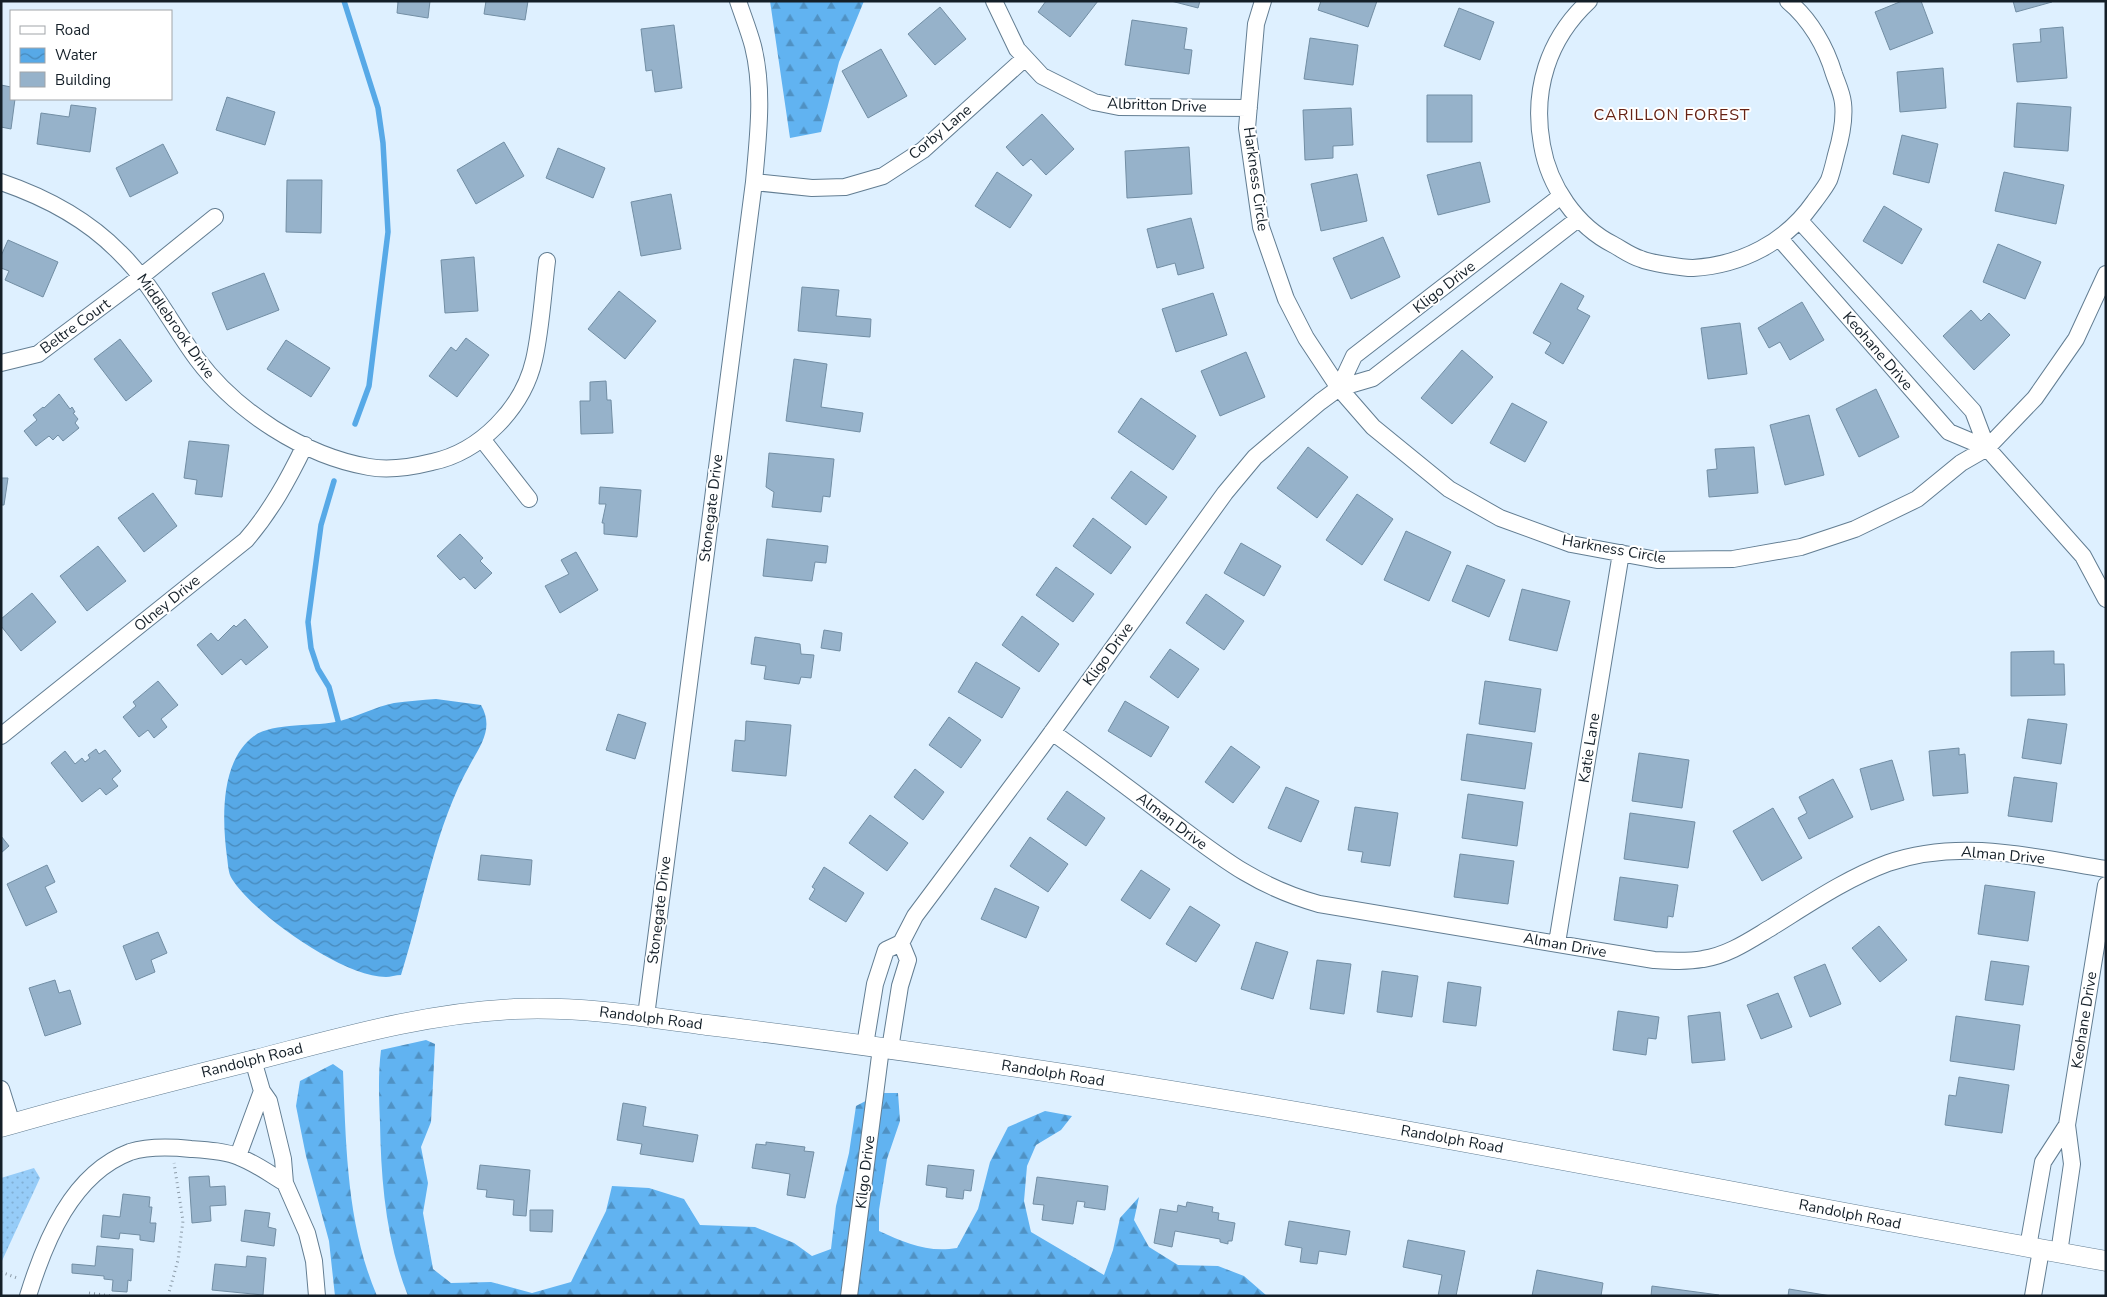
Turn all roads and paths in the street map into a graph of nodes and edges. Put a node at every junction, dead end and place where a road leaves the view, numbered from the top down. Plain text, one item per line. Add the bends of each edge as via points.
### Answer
1 (738, 1) edge
2 (994, 1) edge
3 (1263, 1) edge
4 (1589, 1) edge
5 (1788, 1) edge
6 (1025, 58) junction
7 (1249, 108) junction
8 (1, 182) edge
9 (754, 182) junction
10 (1561, 196) junction
11 (215, 217) dead end
12 (1578, 219) junction
13 (1800, 221) junction
14 (1780, 239) junction
15 (547, 261) dead end
16 (2106, 274) edge
17 (142, 276) junction
18 (1, 363) edge
19 (1339, 388) junction
20 (482, 439) junction
21 (305, 445) junction
22 (1987, 448) junction
23 (528, 498) dead end
24 (1620, 553) junction
25 (2106, 599) edge
26 (1052, 732) junction
27 (1, 736) edge
28 (2106, 869) edge
29 (2106, 885) edge
30 (901, 942) junction
31 (1557, 943) junction
32 (646, 1016) junction
33 (879, 1047) junction
34 (253, 1060) junction
35 (1, 1089) edge
36 (262, 1091) junction
37 (6, 1126) edge
38 (2067, 1126) junction
39 (173, 1148) junction
40 (238, 1156) junction
41 (285, 1183) junction
42 (2043, 1250) junction
43 (2106, 1262) edge
44 (89, 1293) dead end
45 (28, 1296) edge
46 (111, 1296) edge
47 (168, 1296) edge
48 (317, 1296) edge
49 (848, 1296) edge
50 (2033, 1296) edge

1 - 9 street, Stonegate Drive via 753,46 758,84 760,108
2 - 6 street, Albritton Drive via 1017,49
3 - 7 street, Harkness Circle via 1256,24
4 - 10 street via 1575,14 1557,40 1541,81 1538,121 1545,162
5 - 13 street via 1820,40 1831,62 1843,102 1842,136 1828,181
6 - 7 street, Albritton Drive via 1042,76 1094,102 1120,106
6 - 9 street, Corby Lane via 923,150 882,176 845,187 812,188
7 - 19 street, Harkness Circle via 1247,128 1261,227 1286,299 1306,338
8 - 17 street, Middlebrook Drive via 48,201 77,219 110,242
9 - 32 street, Stonegate Drive
10 - 12 street
10 - 19 street, Kligo Drive via 1354,356
11 - 17 street, Beltre Court
12 - 14 street via 1600,238 1641,260 1692,268 1737,261
12 - 19 street, Kligo Drive via 1373,378
13 - 14 street
13 - 22 street, Keohane Drive via 1973,411
14 - 22 street, Keohane Drive via 1949,432
15 - 20 street, Middlebrook Drive via 534,361 512,408
16 - 22 street, Harkness Circle via 2076,339 2035,398
17 - 18 street, Beltre Court via 38,354
17 - 21 street, Middlebrook Drive via 196,358 221,389 249,413
19 - 24 street, Harkness Circle via 1373,427 1449,489 1500,518 1571,544
19 - 26 street, Kligo Drive via 1255,457 1225,492
20 - 21 street, Middlebrook Drive via 443,460 394,469 362,466
20 - 23 street
21 - 27 street, Olney Drive via 279,496 246,540
22 - 24 street, Harkness Circle via 1917,499 1855,530 1801,547 1733,559 1657,560
22 - 25 street, Keohane Drive via 2084,556
24 - 31 street, Katie Lane
26 - 30 street, Kligo Drive via 915,916
26 - 31 street, Alman Drive via 1228,863 1292,896 1319,904
28 - 31 street, Alman Drive via 2012,853 1946,851 1911,856 1866,872 1747,942 1705,959 1681,962 1654,960
29 - 38 street, Keohane Drive
30 - 33 street via 908,960
30 - 33 street, Kligo Drive via 886,950 881,961
32 - 33 street, Randolph Road
32 - 34 street, Randolph Road via 553,1009 465,1013 366,1031
33 - 42 street, Randolph Road via 1278,1108
33 - 49 street, Kilgo Drive
34 - 36 street
34 - 37 street, Randolph Road
35 - 37 street
36 - 40 street
36 - 41 street via 271,1109
38 - 42 street, Keohane Drive via 2072,1164
38 - 42 street, Keohane Drive via 2043,1162
39 - 40 street
39 - 45 street via 149,1148 115,1159 82,1186 53,1233
39 - 47 path via 183,1221 178,1260
40 - 41 street
41 - 48 street via 307,1233 314,1261
42 - 43 street, Randolph Road
42 - 50 street, Keohane Drive
44 - 46 path

